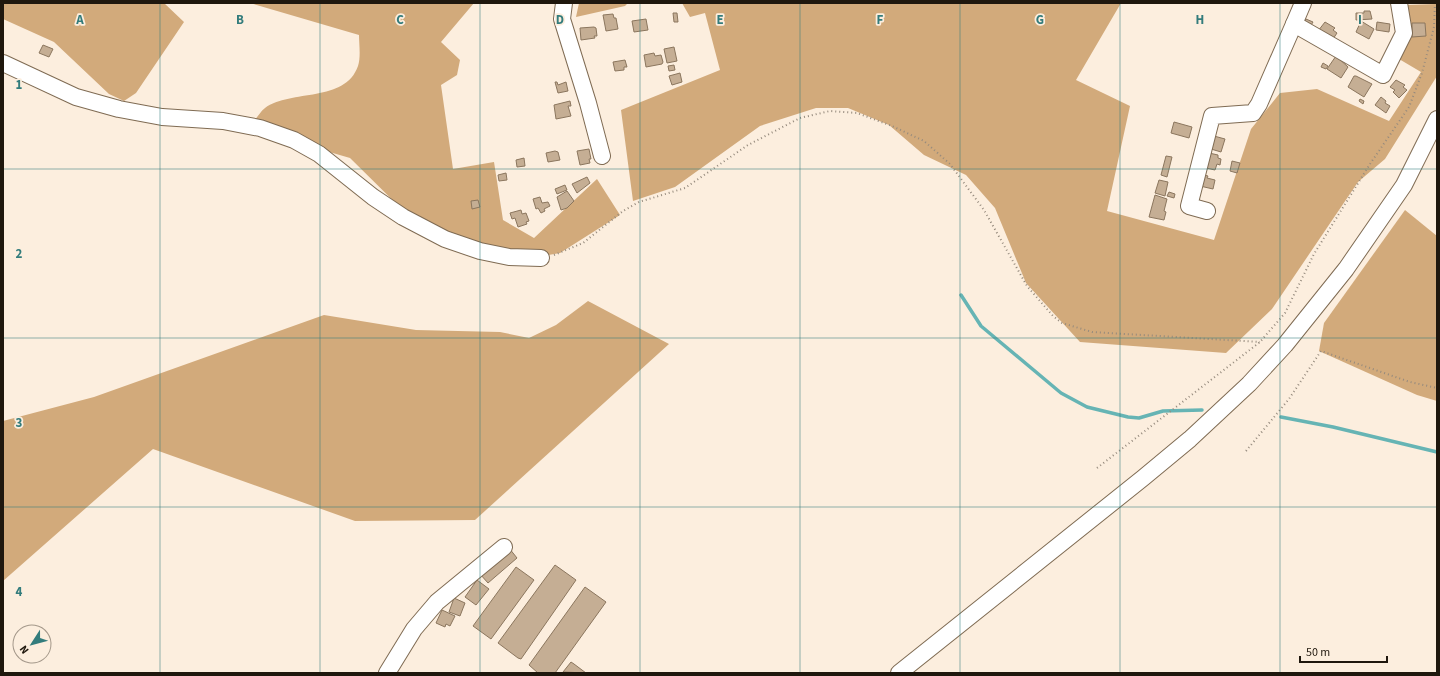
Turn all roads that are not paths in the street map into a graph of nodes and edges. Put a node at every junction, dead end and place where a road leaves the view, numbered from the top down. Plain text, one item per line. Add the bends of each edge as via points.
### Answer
1 (564, 3) edge
2 (1303, 3) edge
3 (1399, 3) edge
4 (1294, 24) junction
5 (3, 63) edge
6 (1437, 119) edge
7 (602, 156) dead end
8 (1207, 211) dead end
9 (541, 258) road end
10 (504, 547) dead end
11 (387, 673) edge
12 (898, 673) edge

1 - 7 street via 562,19
2 - 4 street
3 - 4 street via 1404,33 1383,75
4 - 8 street via 1260,104 1253,114 1212,116 1189,206
5 - 9 street via 76,96 118,110 162,117 223,121 260,128 294,140 318,154 403,217 445,239 480,251 509,257
6 - 12 street via 1404,185 1346,269 1285,345 1249,384 1148,473
10 - 11 street via 437,602 414,629

